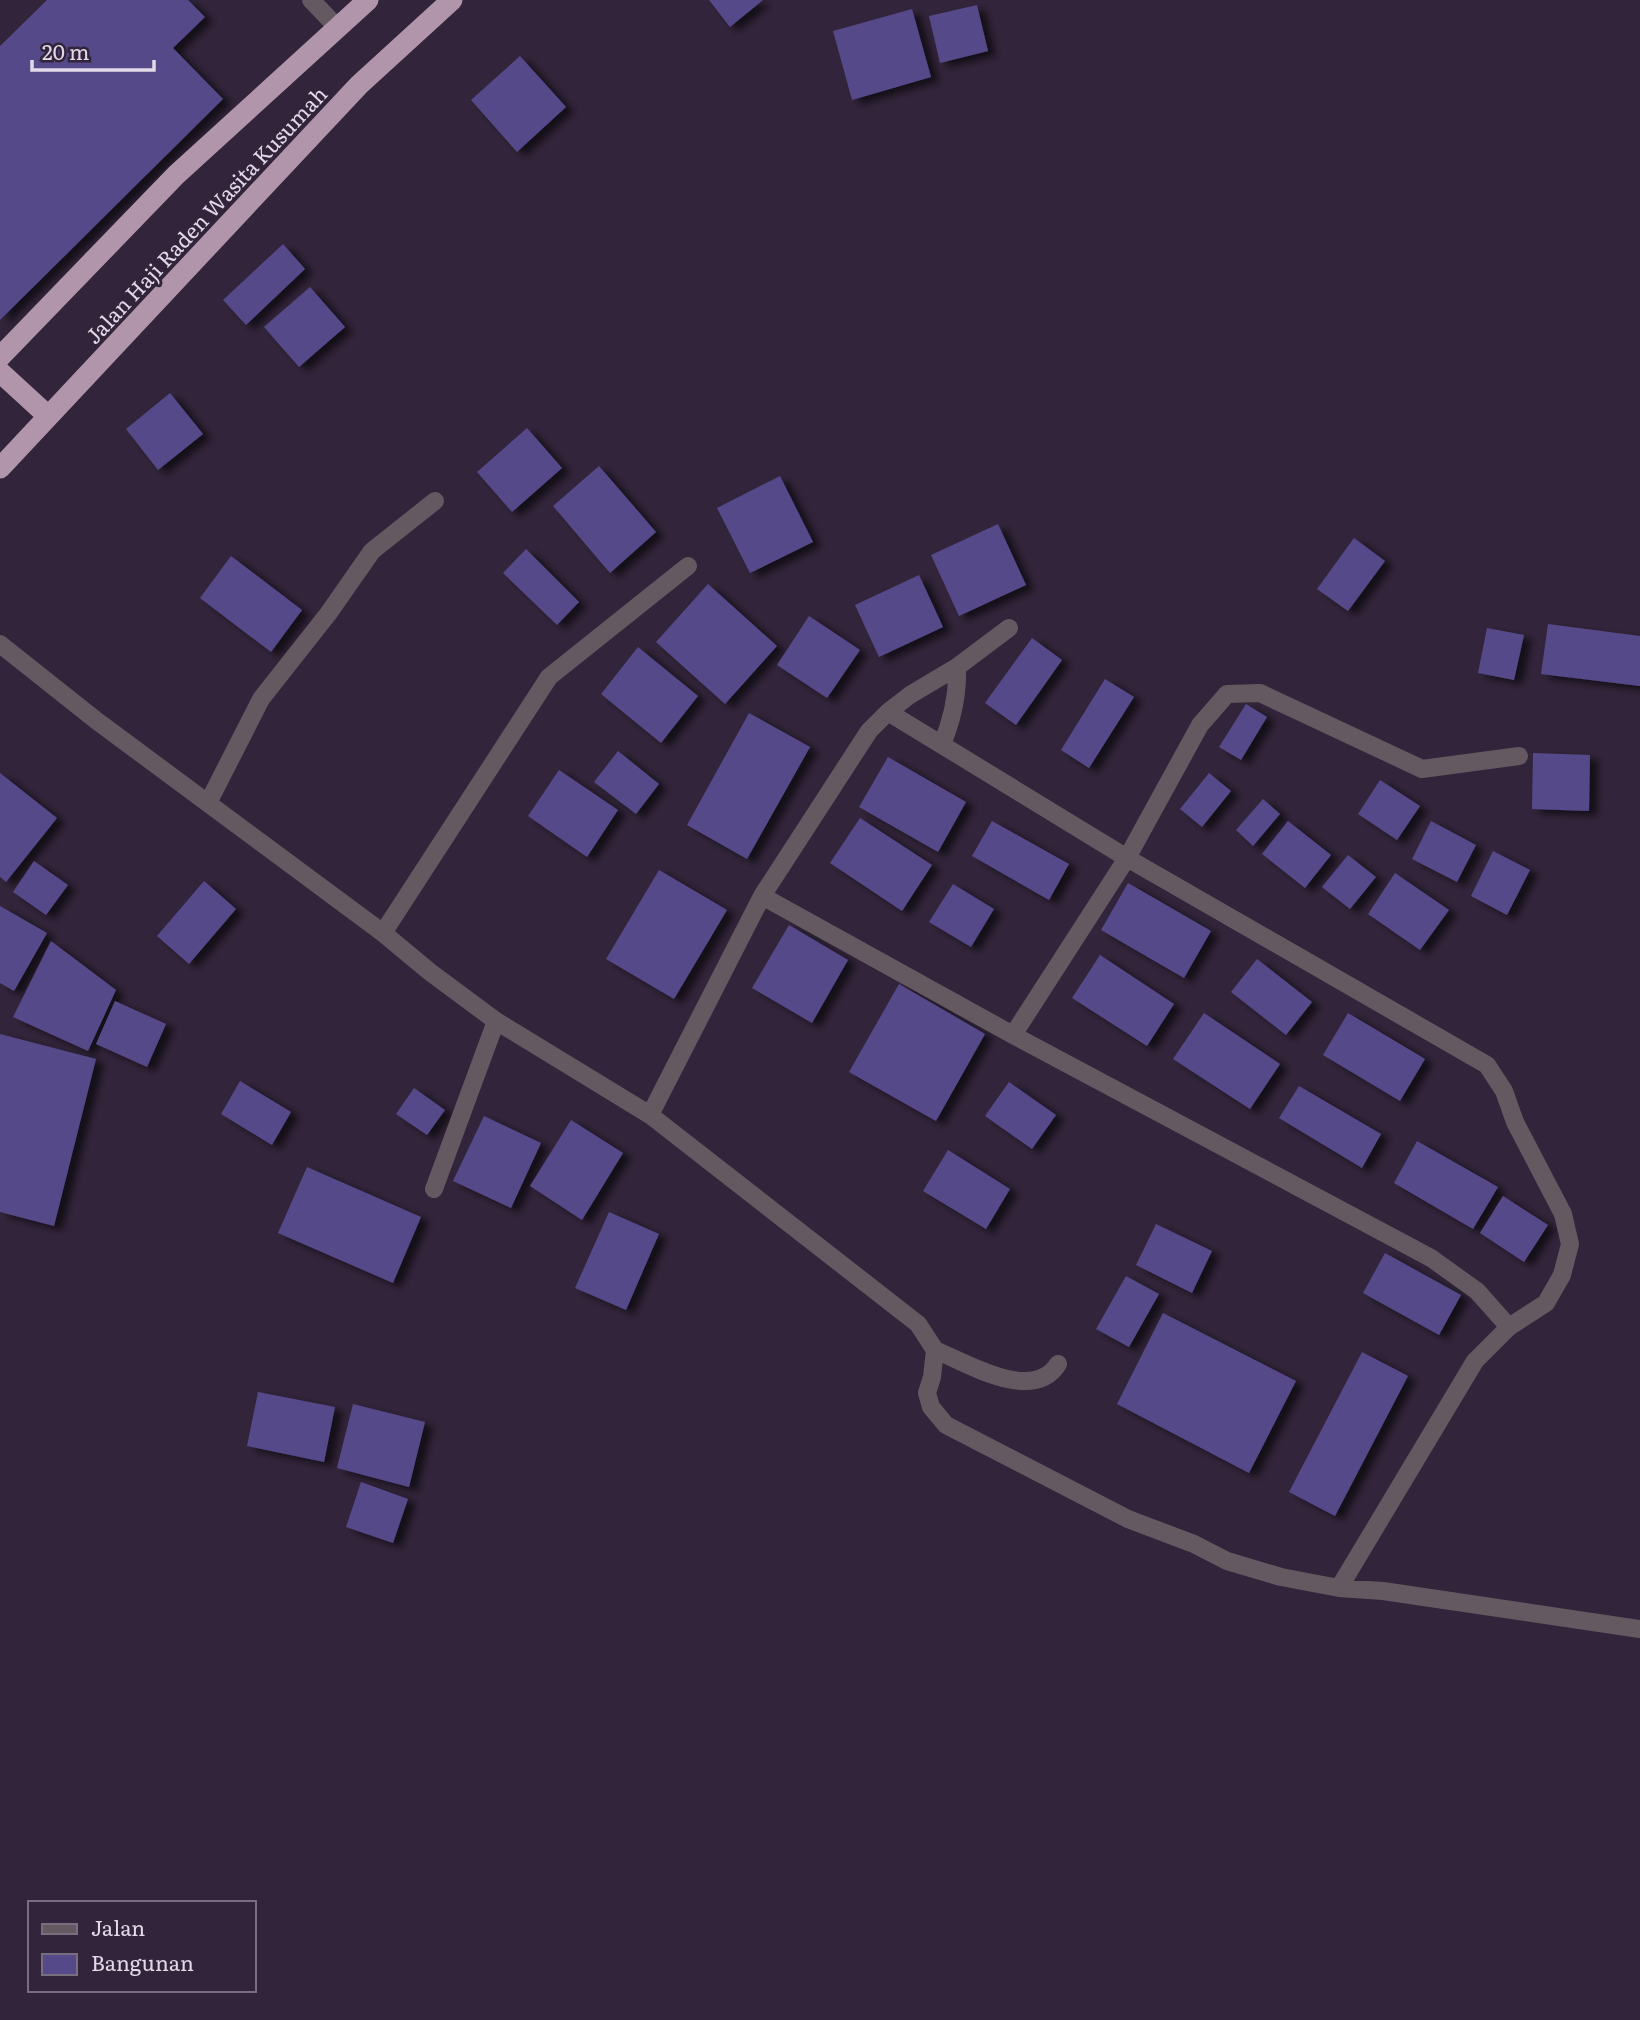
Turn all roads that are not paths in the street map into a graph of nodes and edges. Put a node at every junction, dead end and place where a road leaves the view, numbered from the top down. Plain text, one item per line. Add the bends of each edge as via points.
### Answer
1 (310, 0) edge
2 (368, 0) edge
3 (452, 0) edge
4 (338, 28) junction
5 (0, 356) edge
6 (0, 372) edge
7 (48, 416) junction
8 (0, 468) edge
9 (435, 501) dead end
10 (688, 566) dead end
11 (1009, 628) dead end
12 (0, 644) edge
13 (957, 667) junction
14 (888, 712) junction
15 (942, 744) junction
16 (1519, 756) dead end
17 (208, 803) junction
18 (1127, 858) junction
19 (762, 896) junction
20 (383, 933) junction
21 (496, 1021) junction
22 (1013, 1035) junction
23 (650, 1115) junction
24 (434, 1189) dead end
25 (1509, 1327) junction
26 (935, 1350) junction
27 (1058, 1364) dead end
28 (1339, 1588) junction
29 (1640, 1629) edge

1 - 4 street
2 - 4 highway, Jalan Haji Raden Wasita Kusumah
3 - 7 highway, Jalan Haji Raden Wasita Kusumah via 359,85
4 - 5 highway, Jalan Haji Raden Wasita Kusumah via 176,175
6 - 7 highway
7 - 8 highway, Jalan Haji Raden Wasita Kusumah
9 - 17 street via 372,551 261,699
10 - 20 street via 549,677
11 - 13 street
12 - 17 street
13 - 14 street
13 - 15 street via 958,693
14 - 15 street
14 - 19 street via 869,731
15 - 18 street
16 - 18 street via 1422,769 1260,693 1227,694 1200,725
17 - 20 street
18 - 22 street
18 - 25 street via 1487,1065 1563,1214 1570,1244 1562,1275 1546,1303
19 - 22 street
19 - 23 street
20 - 21 street
21 - 23 street
21 - 24 street
22 - 25 street via 1431,1258 1477,1290
23 - 26 street via 918,1324
25 - 28 street via 1475,1361
26 - 27 street via 1023,1382 1051,1375
26 - 28 street via 927,1393 931,1407 946,1424 1128,1519 1227,1561
28 - 29 street

